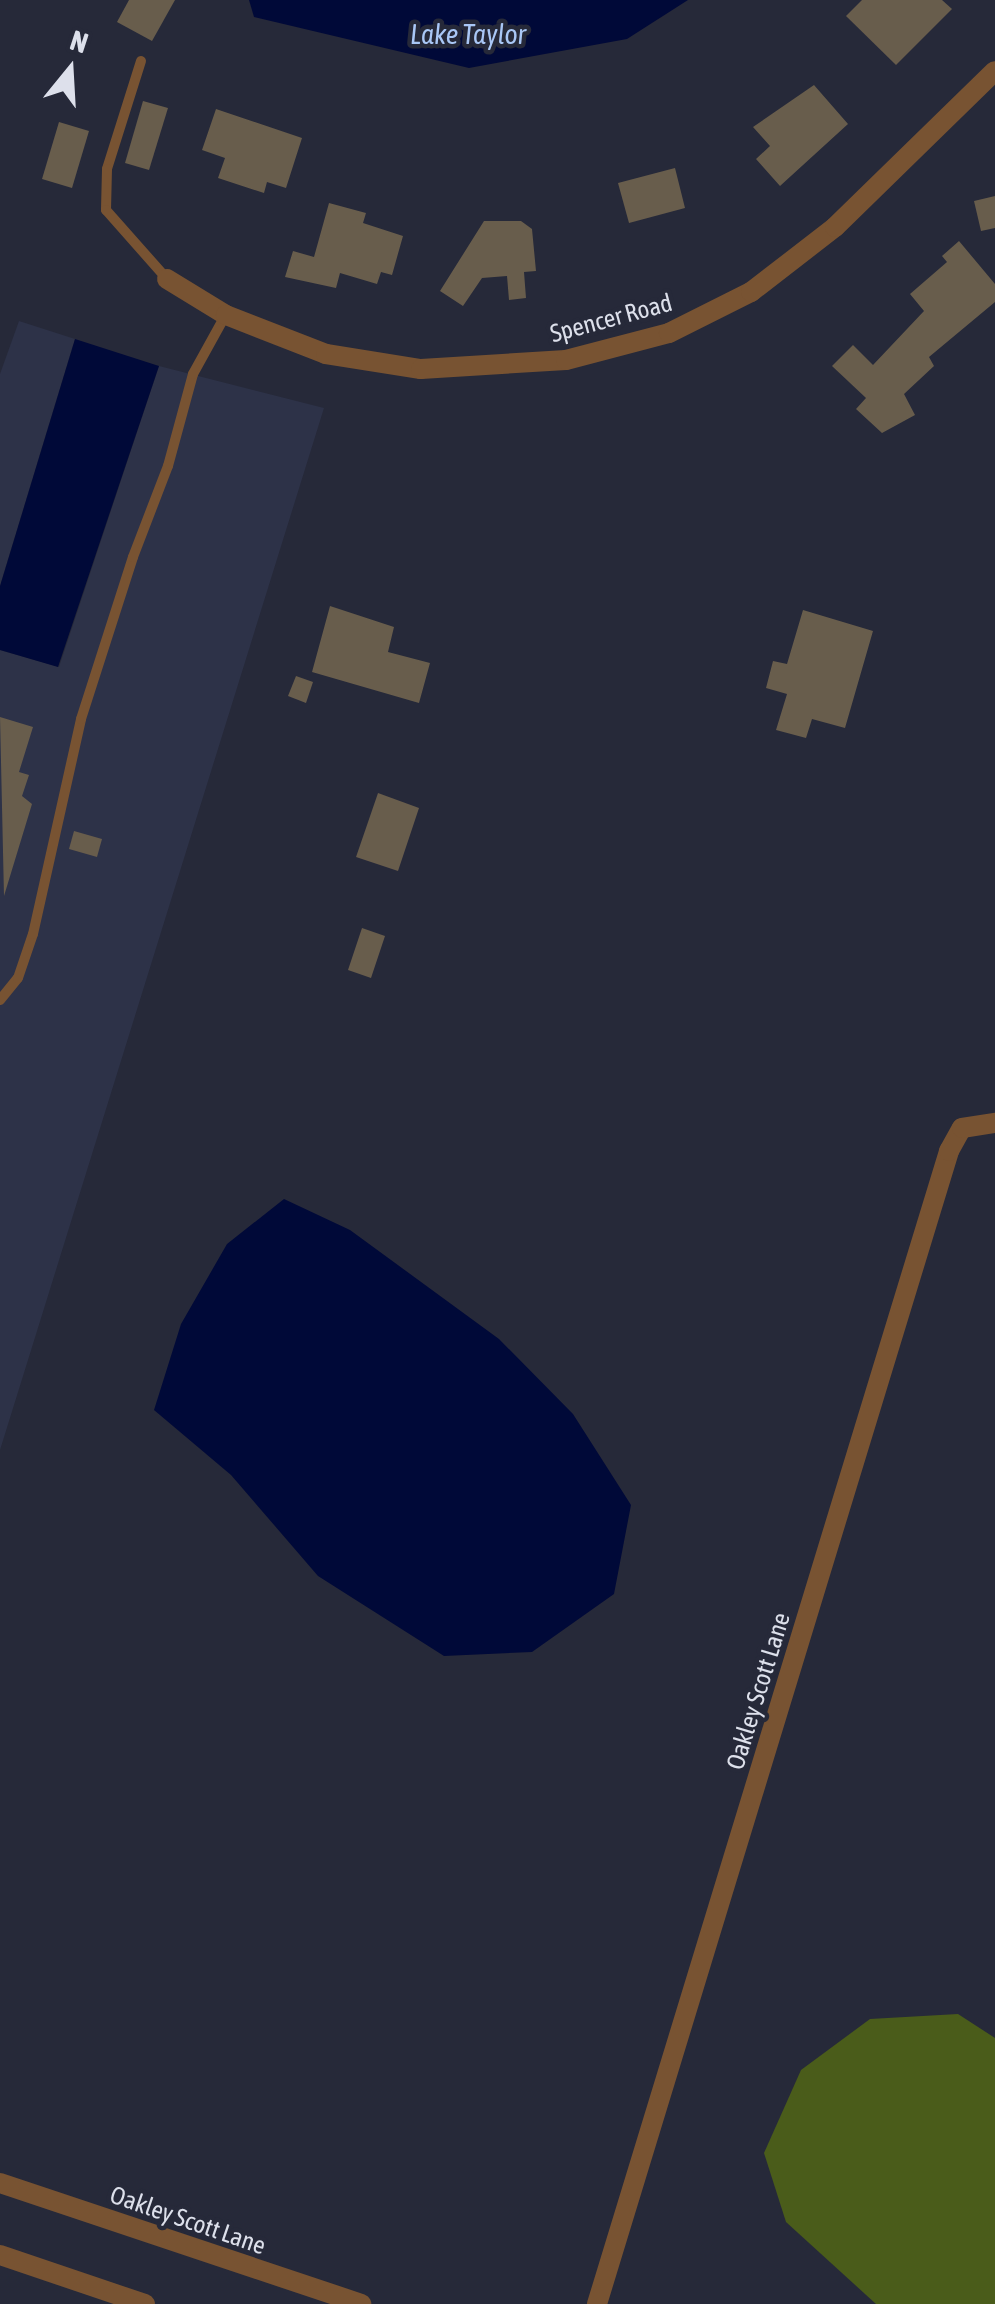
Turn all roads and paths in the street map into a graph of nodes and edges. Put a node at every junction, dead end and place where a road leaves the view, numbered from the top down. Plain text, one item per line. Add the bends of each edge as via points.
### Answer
1 (142, 60) dead end
2 (995, 71) edge
3 (167, 279) joint
4 (226, 315) junction
5 (0, 1000) edge
6 (995, 1123) edge
7 (0, 2183) edge
8 (0, 2255) edge
9 (145, 2304) edge
10 (360, 2304) edge
11 (597, 2304) edge

1 - 3 lane via 107,170 106,210
2 - 4 street, Spencer Road via 835,228 751,292 669,333 566,360 421,369 326,354
3 - 4 street, Spencer Road
4 - 5 lane via 193,374 168,466 132,557 81,718 33,934 18,978
6 - 11 street, Oakley Scott Lane via 962,1128 949,1152
7 - 10 street, Oakley Scott Lane
8 - 9 street

